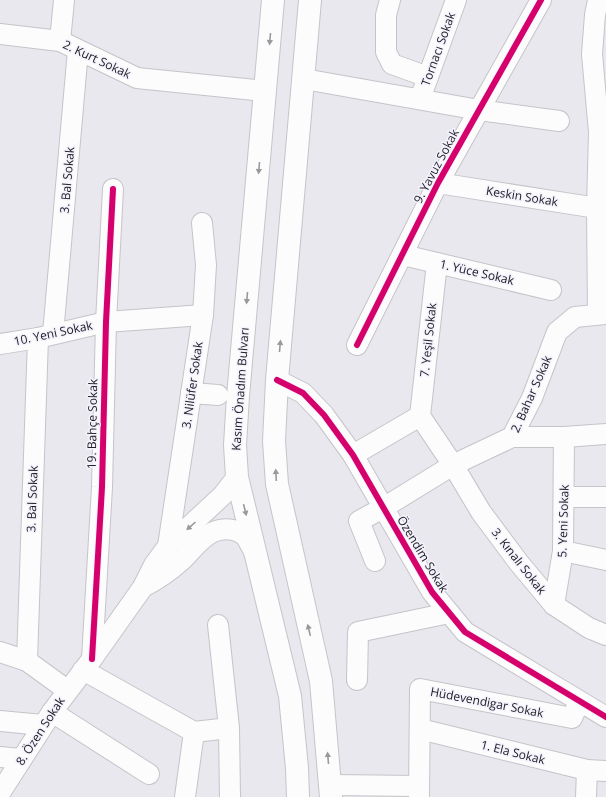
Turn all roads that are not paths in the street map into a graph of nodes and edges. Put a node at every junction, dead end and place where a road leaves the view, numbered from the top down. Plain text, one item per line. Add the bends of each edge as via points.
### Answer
1 (64, 0) edge
2 (273, 0) edge
3 (310, 0) edge
4 (390, 0) edge
5 (456, 0) edge
6 (541, 0) edge
7 (598, 0) edge
8 (0, 34) edge
9 (60, 41) junction
10 (78, 50) junction
11 (599, 54) edge
12 (428, 77) junction
13 (304, 79) junction
14 (265, 91) junction
15 (420, 99) junction
16 (479, 110) junction
17 (559, 121) dead end
18 (602, 132) edge
19 (438, 183) junction
20 (113, 189) dead end
21 (602, 208) edge
22 (202, 223) dead end
23 (403, 255) junction
24 (437, 263) junction
25 (551, 290) dead end
26 (602, 314) edge
27 (203, 315) junction
28 (106, 322) junction
29 (45, 336) junction
30 (0, 344) edge
31 (357, 345) dead end
32 (277, 380) junction
33 (191, 393) junction
34 (218, 395) dead end
35 (420, 416) junction
36 (606, 434) edge
37 (512, 437) junction
38 (564, 437) junction
39 (353, 455) junction
40 (453, 466) junction
41 (237, 477) junction
42 (565, 496) junction
43 (606, 497) edge
44 (383, 508) junction
45 (168, 546) junction
46 (563, 551) junction
47 (256, 554) junction
48 (606, 560) edge
49 (375, 561) dead end
50 (143, 587) junction
51 (554, 605) junction
52 (449, 613) junction
53 (218, 625) dead end
54 (606, 635) edge
55 (0, 652) edge
56 (27, 661) junction
57 (88, 664) junction
58 (357, 680) dead end
59 (67, 690) junction
60 (579, 702) junction
61 (606, 717) edge
62 (47, 719) junction
63 (0, 721) edge
64 (229, 728) junction
65 (420, 729) junction
66 (194, 732) junction
67 (0, 757) edge
68 (21, 759) junction
69 (596, 770) edge
70 (149, 774) dead end
71 (331, 791) edge
72 (419, 791) edge
73 (0, 793) edge
74 (185, 797) edge
75 (230, 797) edge
76 (298, 797) edge
77 (586, 797) edge

1 - 9 street
2 -> 14 main road, Kasım Önadım Bulvarı
3 - 13 main road
4 - 12 street via 386,15 386,52 392,64
5 - 12 street, Tornacı Sokak
6 - 16 street, 9. Yavuz Sokak
7 - 11 street via 595,15
8 - 9 street, 2. Kurt Sokak
9 - 10 street, 2. Kurt Sokak
10 - 14 street, 2. Kurt Sokak via 137,78
10 - 29 street, 3. Bal Sokak
11 - 18 street
12 - 15 street, Tornacı Sokak
13 - 15 street
32 -> 13 main road
14 -> 41 main road, Kasım Önadım Bulvarı via 238,396 235,445
15 - 16 street
16 - 17 street
16 - 19 street, 9. Yavuz Sokak
18 - 21 street
19 - 21 street, Keskin Sokak
19 - 23 street, 9. Yavuz Sokak
20 - 28 street, 19. Bahçe Sokak
21 - 26 street
22 - 27 street, 3. Nilüfer Sokak via 206,265
23 - 24 street, 1. Yüce Sokak
23 - 31 street, 9. Yavuz Sokak
24 - 25 street, 1. Yüce Sokak
24 - 35 street, 7. Yeşil Sokak
26 - 37 street, 2. Bahar Sokak via 575,317 557,332 532,398
27 - 28 street, 10. Yeni Sokak
27 - 33 street, 3. Nilüfer Sokak
28 - 29 street, 10. Yeni Sokak
28 - 57 street, 19. Bahçe Sokak via 102,487
29 - 30 street, 10. Yeni Sokak
29 - 56 street, 3. Bal Sokak
32 - 39 street, Özendim Sokak via 303,393 324,415
71 -> 32 main road via 321,681 277,484 274,441
33 - 34 street
33 - 45 street, 3. Nilüfer Sokak
35 - 39 street
35 - 40 street
36 - 38 street
37 - 38 street
37 - 40 street, 2. Bahar Sokak
38 - 42 street, 5. Yeni Sokak
39 - 44 street, Özendim Sokak
40 - 44 street, 2. Bahar Sokak
40 - 51 street, 3. Kınalı Sokak via 481,512
41 -> 45 street, 8. Özen Sokak via 223,495
41 -> 47 main road, Kasım Önadım Bulvarı
42 - 43 street
42 - 46 street, 5. Yeni Sokak
44 - 49 street, 2. Bahar Sokak via 359,521
44 - 52 street, Özendim Sokak via 432,592
45 - 50 street, 8. Özen Sokak via 154,565
46 - 48 street
46 - 51 street, 5. Yeni Sokak
47 - 50 street, 8. Özen Sokak via 245,536 238,531 214,530 175,566
47 - 76 main road, Kasım Önadım Bulvarı via 290,696 298,768
50 - 57 street, 8. Özen Sokak
51 - 54 street, 3. Kınalı Sokak via 589,628
52 - 58 street via 358,632
52 - 60 street, Özendim Sokak via 465,632
53 - 64 street
55 - 56 street
56 - 59 street
57 - 59 street, 8. Özen Sokak
57 - 66 street
59 - 62 street, 8. Özen Sokak
60 - 61 street, Özendim Sokak
60 - 65 street, Hüdevendigar Sokak via 572,718 420,689
62 - 63 street
62 - 68 street, 8. Özen Sokak
62 - 70 street
64 - 66 street
64 - 75 street
65 - 69 street, 1. Ela Sokak
65 - 72 street, Hüdevendigar Sokak
66 - 74 street
67 - 68 street
68 - 73 street, 8. Özen Sokak
69 - 77 street
71 - 72 street

